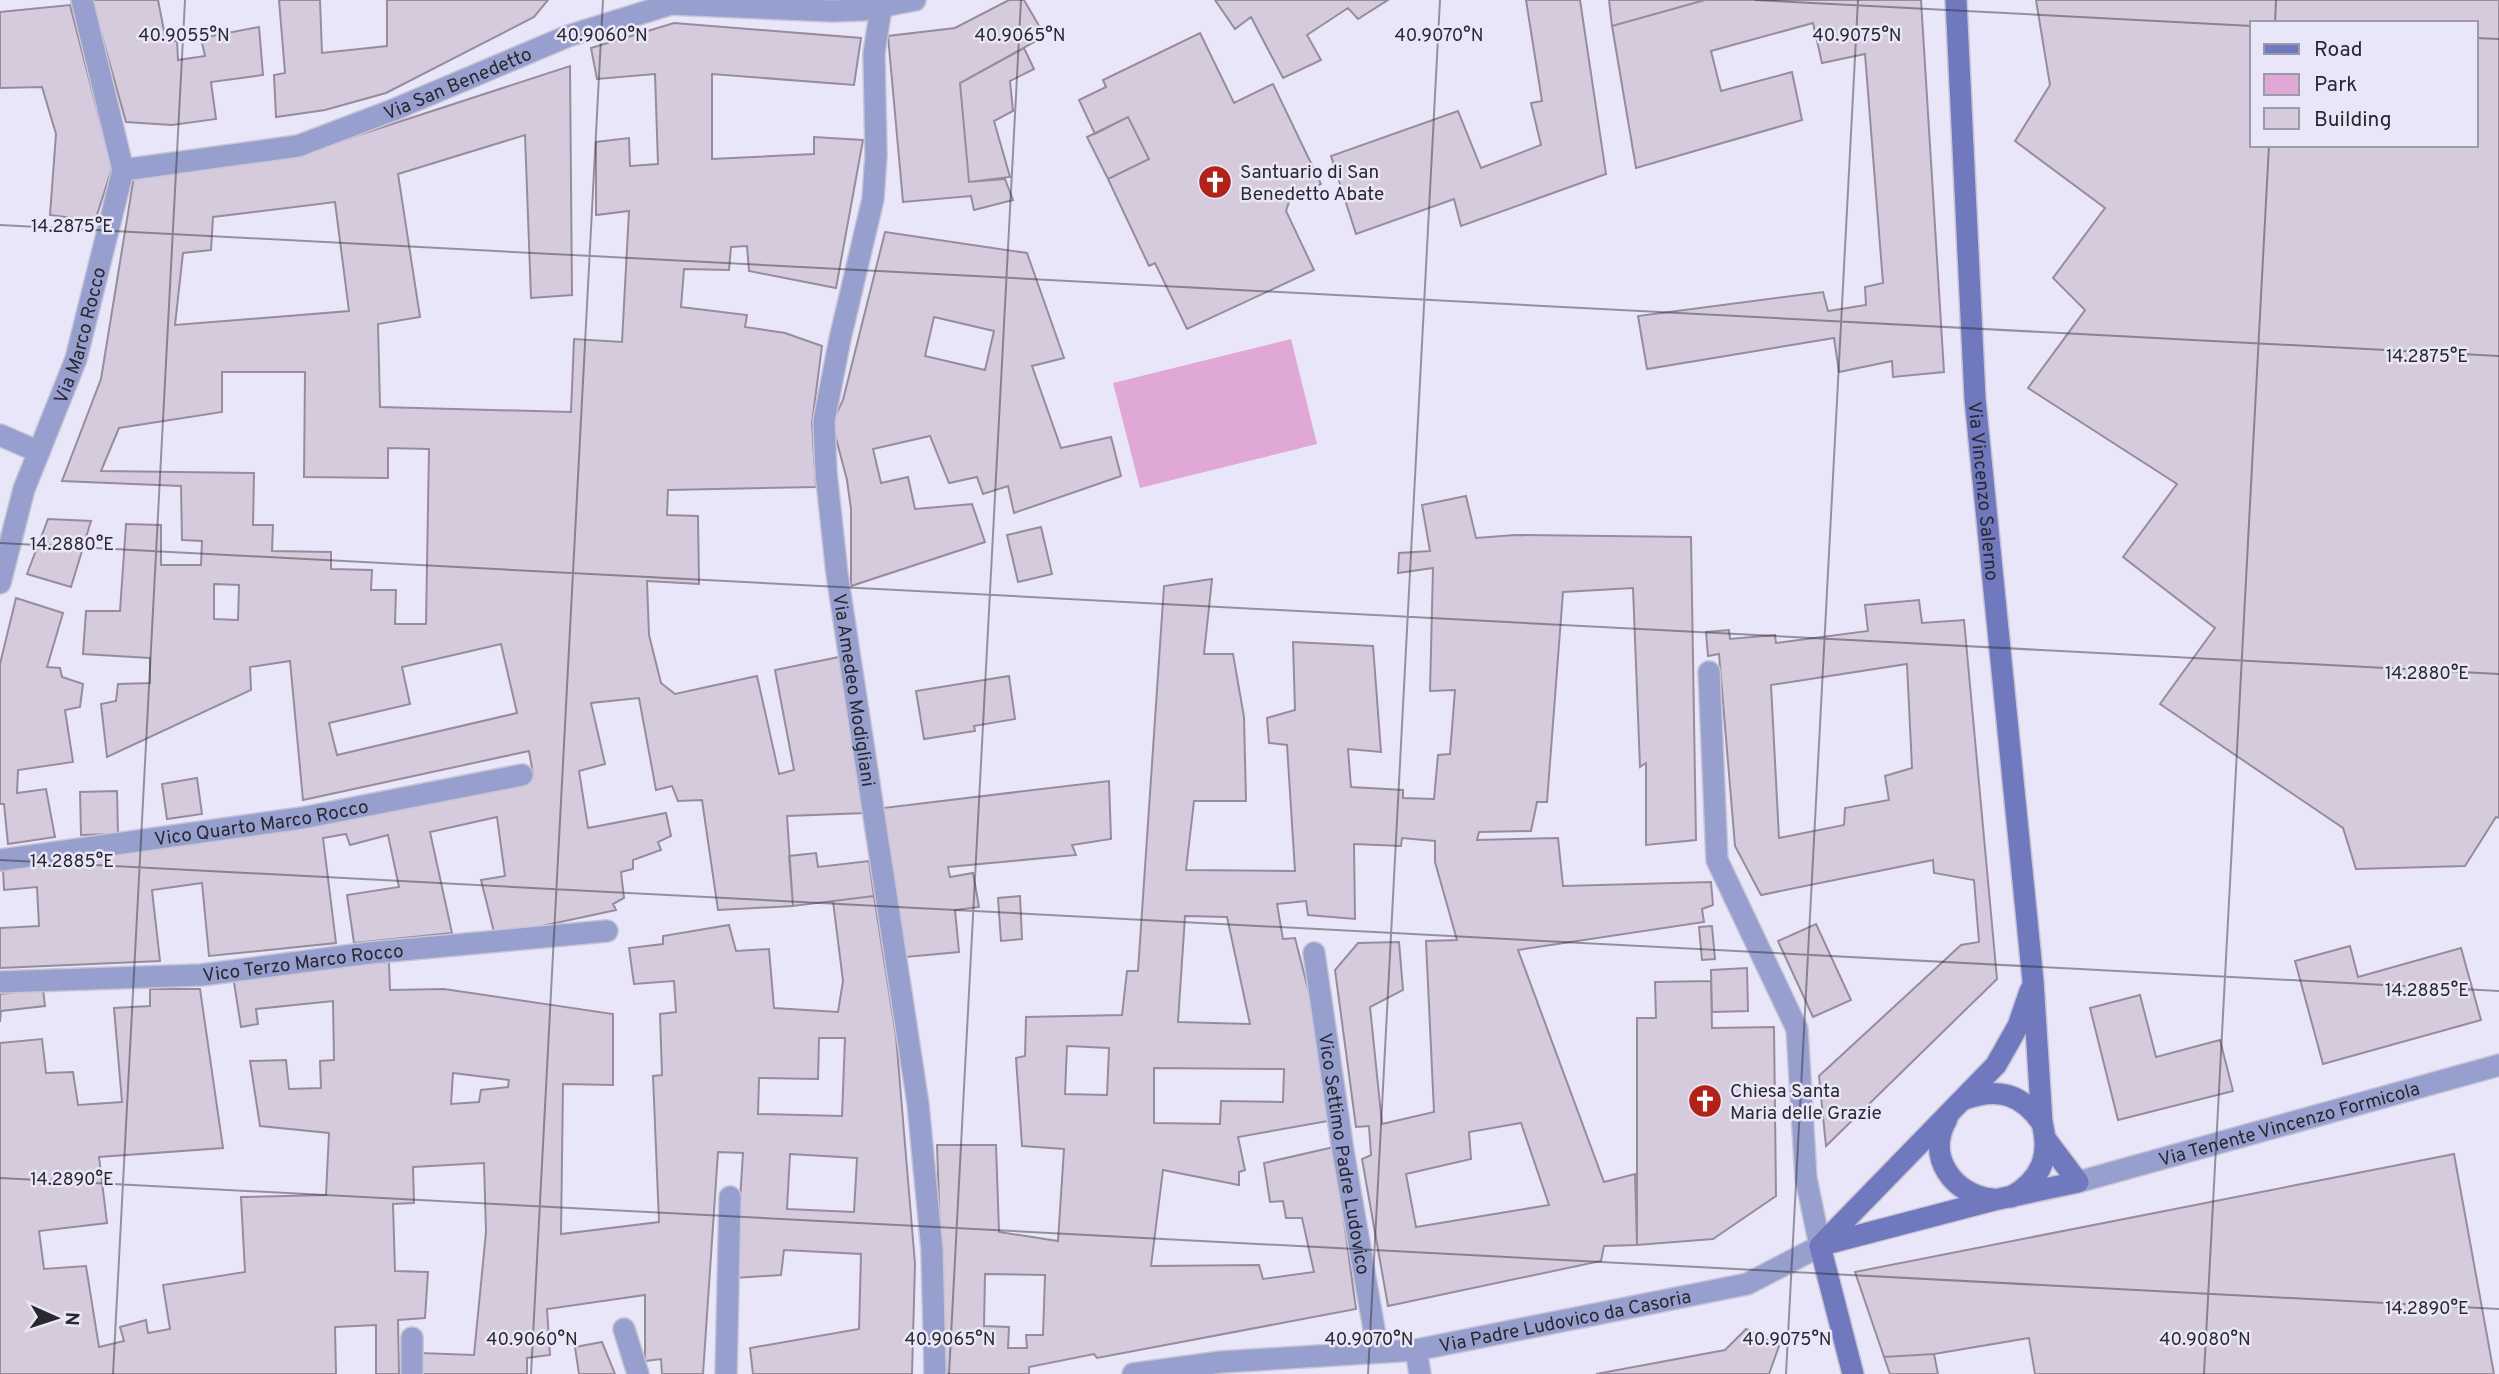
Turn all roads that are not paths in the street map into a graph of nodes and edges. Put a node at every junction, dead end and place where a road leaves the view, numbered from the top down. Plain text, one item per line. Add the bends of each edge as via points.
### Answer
1 (82, 0) edge
2 (915, 0) edge
3 (1956, 0) edge
4 (881, 8) junction
5 (123, 170) junction
6 (0, 435) edge
7 (39, 452) junction
8 (0, 583) edge
9 (1709, 672) dead end
10 (522, 775) dead end
11 (0, 860) edge
12 (607, 931) dead end
13 (1314, 953) dead end
14 (2033, 981) junction
15 (0, 982) edge
16 (2499, 1065) edge
17 (1959, 1105) junction
18 (2044, 1132) junction
19 (2078, 1182) junction
20 (730, 1197) dead end
21 (2003, 1198) junction
22 (1819, 1246) junction
23 (624, 1329) dead end
24 (412, 1338) dead end
25 (1416, 1350) junction
26 (1378, 1352) junction
27 (1222, 1368) edge
28 (412, 1374) edge
29 (638, 1374) edge
30 (726, 1374) edge
31 (935, 1374) edge
32 (1133, 1374) edge
33 (1420, 1374) edge
34 (1853, 1374) edge

1 - 5 street, Via Marco Rocco
2 - 4 street, Via San Benedetto
3 - 14 street, Via Vincenzo Salerno via 1975,399
4 - 5 street, Via San Benedetto via 832,11 671,4 568,36 298,146
4 - 31 street, Via Amedeo Modigliani via 874,53 873,199 824,421 826,472 837,574 918,1104 932,1251
5 - 7 street, Via Marco Rocco via 76,359
6 - 7 street
7 - 8 street, Via Marco Rocco via 24,489
9 - 22 street via 1717,860 1797,1029 1806,1178
10 - 11 street, Vico Quarto Marco Rocco via 302,818
12 - 15 street, Vico Terzo Marco Rocco via 369,953 201,975
13 - 26 street, Vico Settimo Padre Ludovico
14 - 17 street via 2018,1026 1996,1065
14 - 18 street, Via Vincenzo Salerno
16 - 19 street, Via Tenente Vincenzo Formicola
17 - 18 street via 1982,1093 2001,1092 2032,1109
17 - 21 street via 1943,1126 1941,1161 1961,1190 1977,1197
17 - 22 street
18 - 19 street
18 - 21 street via 2045,1158 2038,1175 2027,1188
19 - 21 street
20 - 30 street
21 - 22 street
22 - 25 street, Via Padre Ludovico da Casoria via 1747,1284
22 - 34 street
23 - 29 street
24 - 28 street
25 - 26 street, Via Padre Ludovico da Casoria
25 - 33 street
26 - 27 street, Via Padre Ludovico da Casoria
27 - 32 street, Via Padre Ludovico da Casoria

